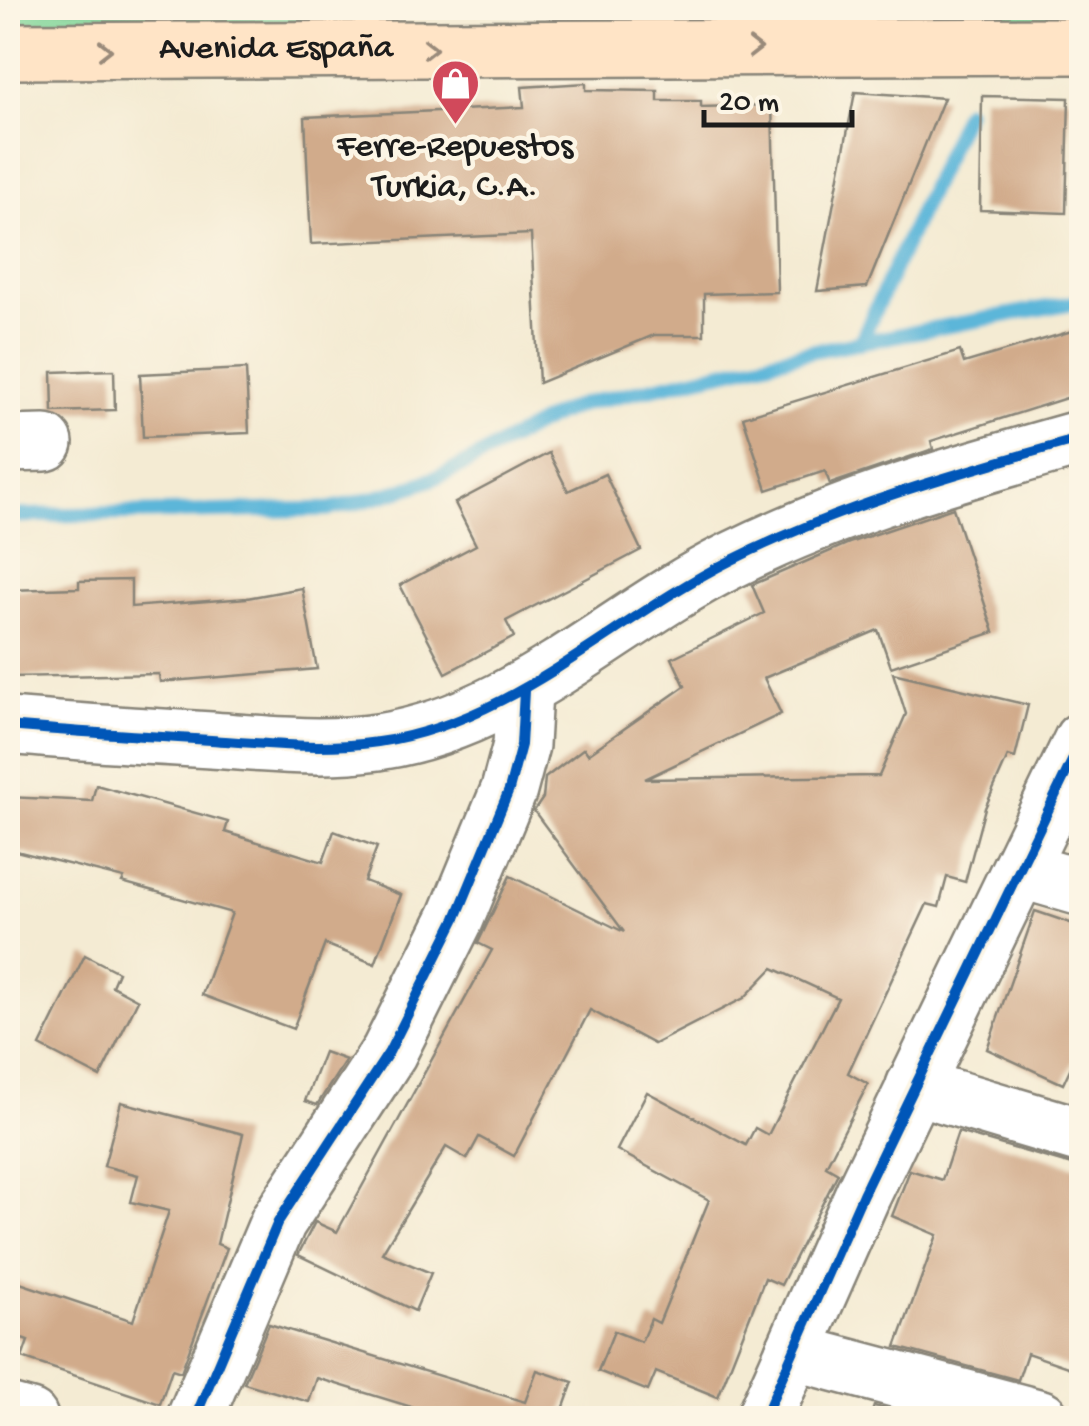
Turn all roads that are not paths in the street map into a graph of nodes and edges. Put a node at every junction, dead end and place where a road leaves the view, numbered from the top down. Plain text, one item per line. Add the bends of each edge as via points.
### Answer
1 (680, 28) edge
2 (1082, 46) edge
3 (8, 50) edge
4 (1082, 438) edge
5 (524, 691) junction
6 (8, 726) edge
7 (1082, 740) edge
8 (1020, 870) junction
9 (1082, 888) edge
10 (914, 1086) junction
11 (1082, 1136) edge
12 (794, 1352) junction
13 (8, 1412) edge
14 (30, 1418) edge
15 (195, 1418) edge
16 (764, 1418) edge
17 (1041, 1418) edge

1 -> 2 main road, Avenida España
3 -> 1 main road, Avenida España
4 - 5 street via 894,494 732,560
5 - 6 street via 378,742 327,745
5 - 15 street via 521,745 509,790 456,918 389,1052 278,1222
7 - 8 street
8 - 9 street
8 - 10 street
10 - 11 street
10 - 12 street
12 - 16 street
12 - 17 street
13 - 14 street

